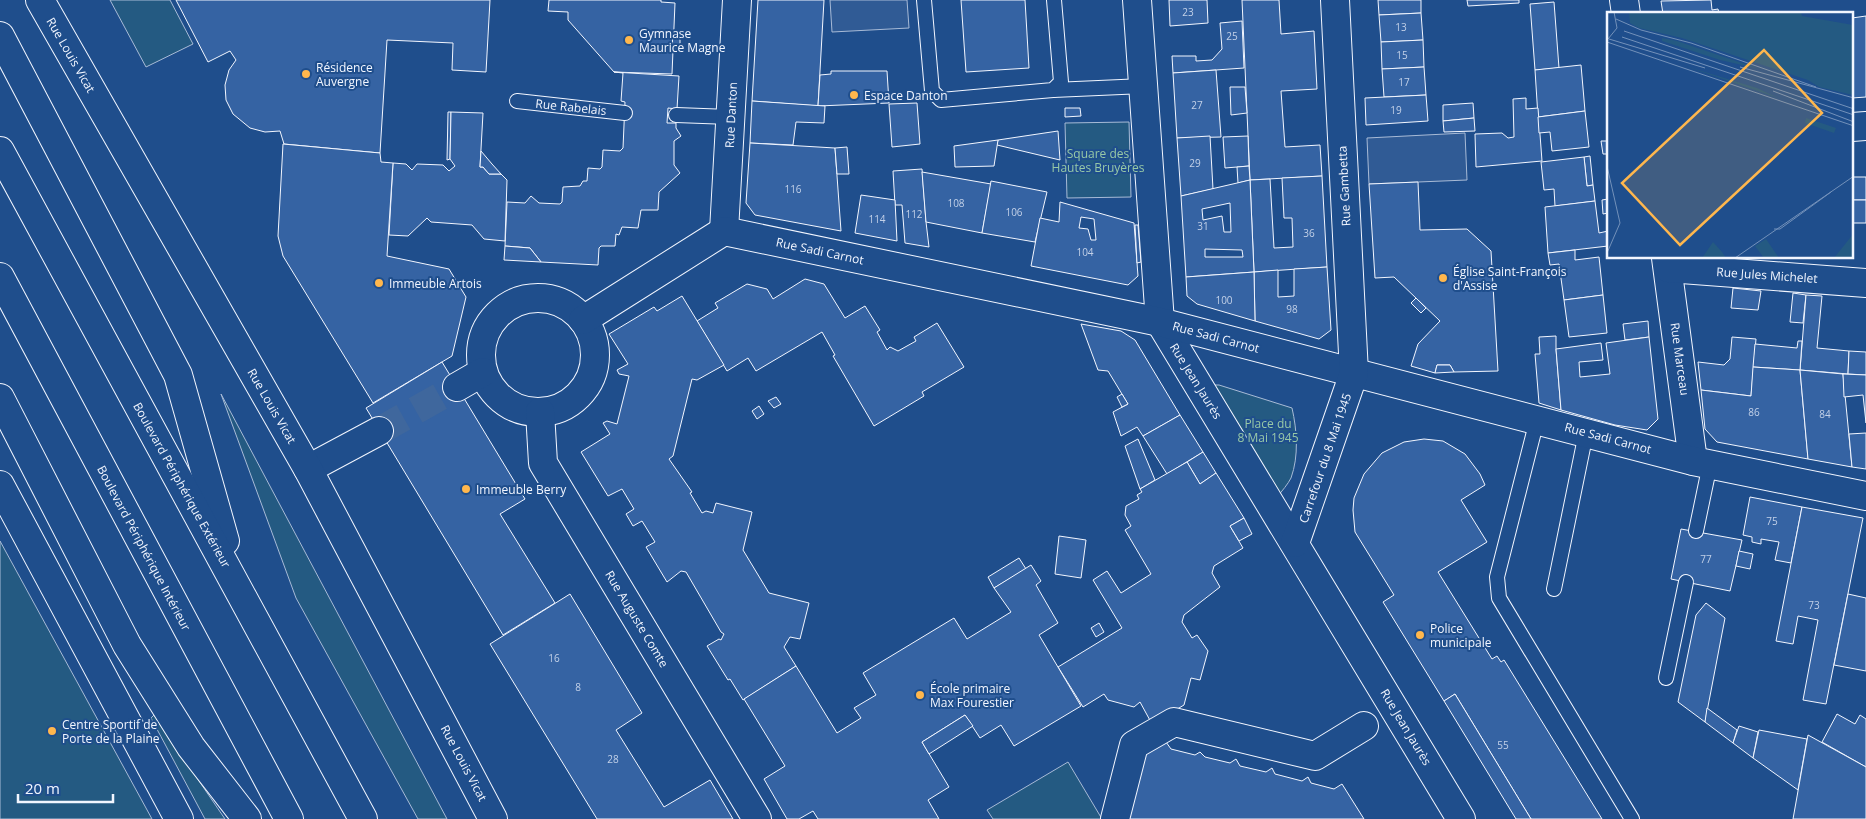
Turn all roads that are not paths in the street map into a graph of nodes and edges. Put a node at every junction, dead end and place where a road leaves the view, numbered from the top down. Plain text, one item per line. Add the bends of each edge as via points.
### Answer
1 (40, 0) edge
2 (737, 0) edge
3 (924, 0) edge
4 (1054, 0) edge
5 (1138, 0) edge
6 (1335, 0) edge
7 (0, 36) edge
8 (1144, 86) junction
9 (1053, 90) junction
10 (517, 101) dead end
11 (625, 113) dead end
12 (676, 115) dead end
13 (730, 117) junction
14 (0, 151) edge
15 (724, 231) junction
16 (1667, 263) edge
17 (0, 277) edge
18 (1866, 283) edge
19 (583, 320) junction
20 (1160, 322) junction
21 (483, 372) junction
22 (1354, 373) junction
23 (457, 387) tunnel mouth
24 (0, 398) edge
25 (540, 412) junction
26 (1537, 420) junction
27 (379, 431) tunnel mouth
28 (1586, 433) junction
29 (1702, 462) junction
30 (308, 470) junction
31 (0, 485) edge
32 (1866, 496) edge
33 (1696, 531) dead end
34 (1295, 543) junction
35 (1686, 582) dead end
36 (238, 588) junction
37 (1554, 589) dead end
38 (1666, 678) dead end
39 (1364, 726) dead end
40 (179, 819) edge
41 (247, 819) edge
42 (289, 819) edge
43 (363, 819) edge
44 (493, 819) edge
45 (757, 819) edge
46 (1115, 819) edge
47 (1461, 819) edge
48 (1632, 819) edge

1 - 30 main road, Rue Louis Vicat
2 - 13 main road, Rue Danton
3 - 9 lane via 932,91 941,100
4 - 9 lane via 1061,82
5 - 8 main road, Rue Jean Jaurès
6 - 22 main road, Rue Gambetta
7 - 36 main road via 178,375
8 - 9 lane
8 - 20 main road, Rue Jean Jaurès
10 - 11 lane, Rue Rabelais
12 - 13 lane
13 - 15 main road, Rue Danton
14 - 36 main road, Boulevard Périphérique Extérieur
15 - 19 main road
15 - 20 main road, Rue Sadi Carnot
16 - 18 main road, Rue Jules Michelet
16 - 29 main road, Rue Marceau
17 - 42 main road, Boulevard Périphérique Intérieur
19 - 21 main road via 571,308 541,297 507,306 493,318 484,335 480,353
19 - 25 main road via 592,335 593,370 585,387 573,400
20 - 22 main road, Rue Sadi Carnot
20 - 34 main road, Rue Jean Jaurès
21 - 23 main road
21 - 25 main road via 491,389 505,402 522,410
22 - 26 main road, Rue Sadi Carnot
22 - 34 main road, Carrefour du 8 Mai 1945
24 - 41 main road via 127,645 191,747
25 - 45 main road, Rue Auguste Comte via 543,463
26 - 28 main road, Rue Sadi Carnot
26 - 48 lane via 1497,578 1499,598
27 - 30 main road
28 - 29 main road, Rue Sadi Carnot
28 - 37 lane
29 - 32 main road, Rue Sadi Carnot
29 - 33 lane
30 - 44 main road, Rue Louis Vicat
31 - 40 main road
34 - 47 main road, Rue Jean Jaurès
35 - 38 lane
36 - 43 main road, Boulevard Périphérique Extérieur
39 - 46 main road via 1315,756 1174,722 1134,745

